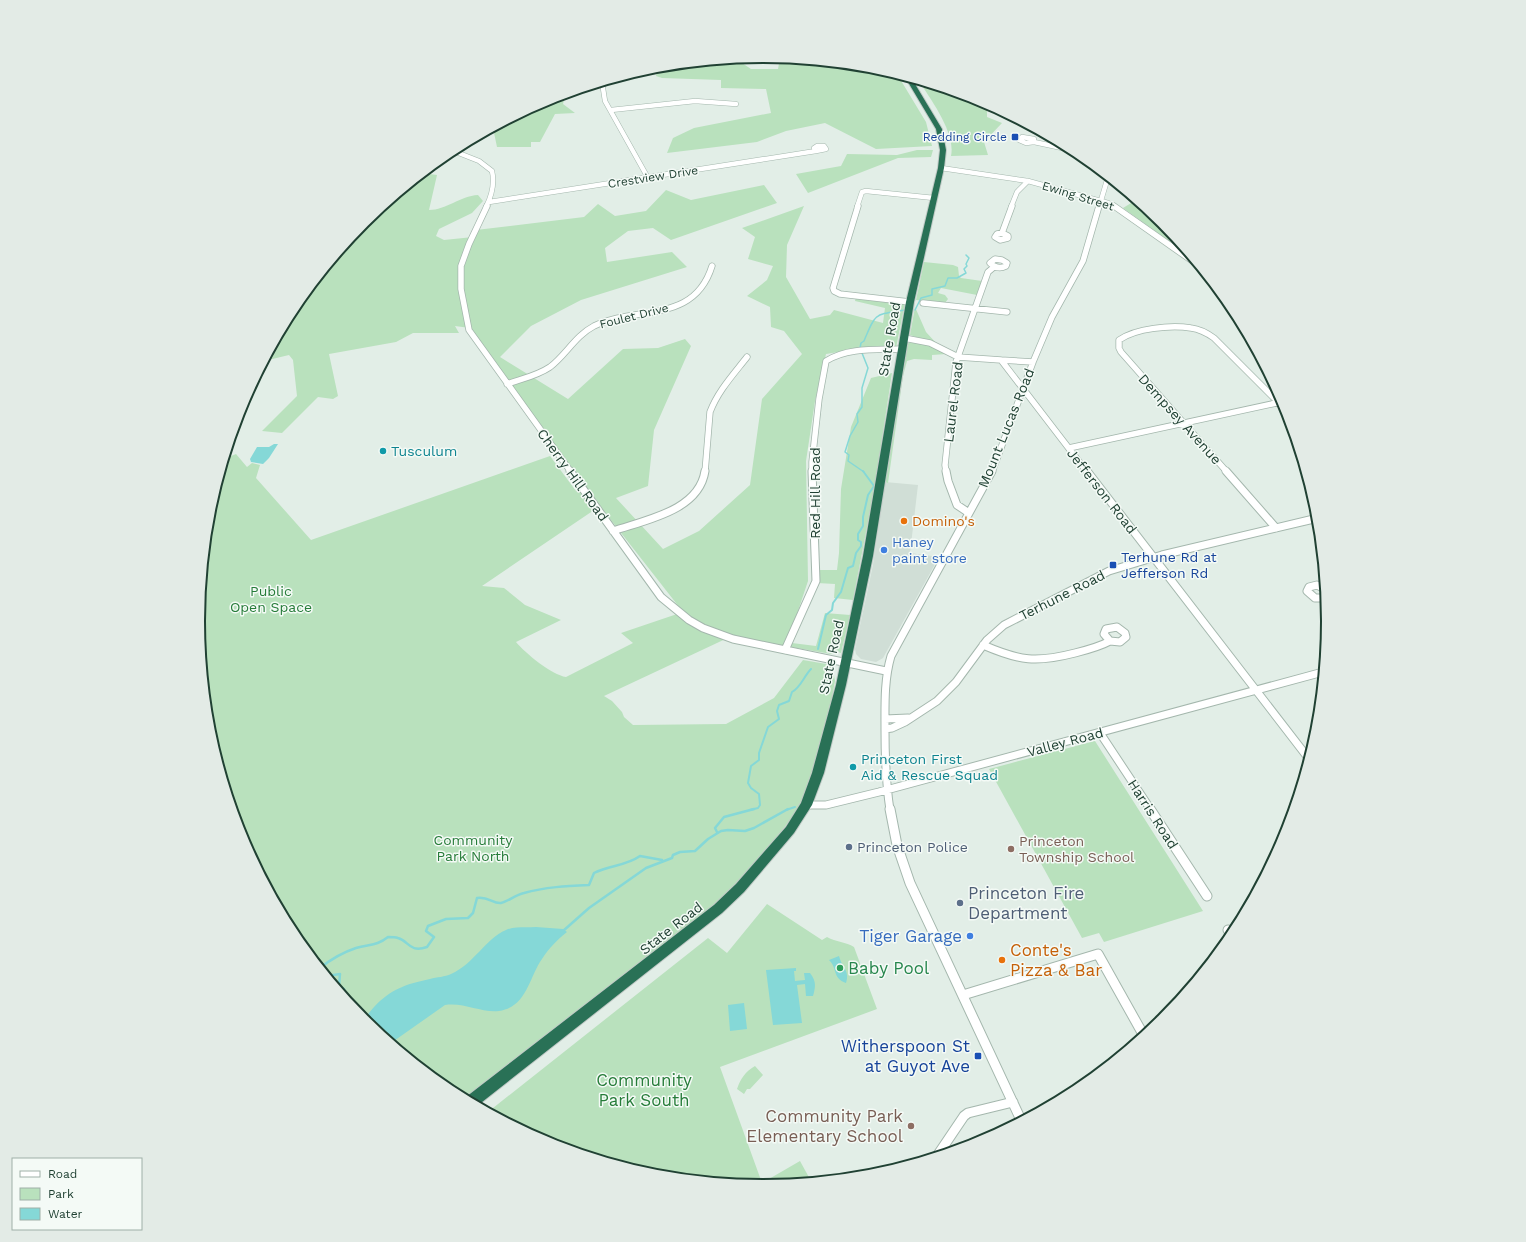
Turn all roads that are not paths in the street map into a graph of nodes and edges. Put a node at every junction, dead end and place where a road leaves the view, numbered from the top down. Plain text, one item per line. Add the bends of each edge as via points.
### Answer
1 (912, 84) edge
2 (603, 87) edge
3 (736, 104) dead end
4 (611, 110) junction
5 (1034, 142) dead end
6 (1055, 146) edge
7 (816, 151) dead end
8 (459, 153) edge
9 (941, 168) junction
10 (648, 178) junction
11 (1028, 181) junction
12 (1107, 181) edge
13 (934, 198) junction
14 (1101, 201) junction
15 (489, 202) junction
16 (1002, 233) dead end
17 (1185, 256) edge
18 (712, 266) dead end
19 (994, 267) dead end
20 (910, 302) junction
21 (923, 303) dead end
22 (976, 309) junction
23 (1007, 312) dead end
24 (904, 338) junction
25 (902, 349) junction
26 (747, 357) dead end
27 (958, 357) junction
28 (1001, 360) junction
29 (1033, 362) junction
30 (507, 384) junction
31 (1024, 389) junction
32 (1273, 394) edge
33 (1277, 403) edge
34 (1184, 423) junction
35 (1069, 448) junction
36 (969, 513) junction
37 (1311, 520) edge
38 (1276, 528) junction
39 (613, 531) junction
40 (1153, 558) junction
41 (1320, 587) edge
42 (1320, 598) edge
43 (1110, 641) dead end
44 (983, 645) junction
45 (785, 650) junction
46 (845, 661) junction
47 (886, 671) junction
48 (1318, 673) edge
49 (1256, 691) junction
50 (912, 717) junction
51 (885, 719) junction
52 (885, 729) junction
53 (1100, 733) junction
54 (1305, 753) edge
55 (887, 790) junction
56 (806, 805) junction
57 (1206, 896) dead end
58 (963, 995) junction
59 (1141, 1031) edge
60 (475, 1099) edge
61 (1012, 1102) junction
62 (1019, 1116) edge
63 (942, 1149) edge

1 - 9 highway, State Road via 939,129 943,150
2 - 4 street via 604,97
3 - 4 street via 695,101
4 - 10 street
5 - 6 street
7 - 10 street, Crestview Drive
8 - 15 street, Cherry Hill Road via 490,169 493,175
9 - 11 street, Ewing Street
9 - 13 highway, State Road
10 - 15 street, Crestview Drive
11 - 14 street, Ewing Street
11 - 16 street via 1017,192
12 - 14 street, Mount Lucas Road
13 - 20 highway, State Road
13 - 20 street via 862,192 833,288 840,294
14 - 17 street, Ewing Street via 1128,214
14 - 29 street, Mount Lucas Road via 1083,261 1052,317
15 - 30 street, Cherry Hill Road via 465,252 460,282 469,330
18 - 30 street, Foulet Drive via 707,283 691,299 670,308 595,326 575,339 556,362 544,371
19 - 22 street, Laurel Road via 988,272
20 - 24 highway, State Road
21 - 22 street
22 - 23 street
22 - 27 street, Laurel Road
24 - 25 highway, State Road
24 - 27 street via 930,343
25 - 45 street, Red Hill Road via 858,351 826,360 812,462 816,582
25 - 46 highway, State Road via 868,556
26 - 39 street via 712,405 704,480 698,491 674,509
27 - 28 street
27 - 36 street, Laurel Road via 945,465 957,505
28 - 29 street
28 - 31 street, Jefferson Road
29 - 31 street, Mount Lucas Road
30 - 39 street, Cherry Hill Road
31 - 35 street, Jefferson Road
31 - 36 street, Mount Lucas Road via 992,472
32 - 34 street, Dempsey Avenue via 1204,332 1192,328 1136,332 1119,340 1121,352
33 - 34 street
34 - 35 street
34 - 38 street, Dempsey Avenue
35 - 40 street, Jefferson Road
36 - 47 street, Mount Lucas Road via 891,656
37 - 38 street, Terhune Road
38 - 40 street, Terhune Road
39 - 45 street, Cherry Hill Road via 661,597 680,615 719,636
40 - 44 street, Terhune Road via 1109,571 1022,615 998,629
40 - 49 street, Jefferson Road
41 - 42 street via 1314,585 1307,591 1310,595
43 - 44 street via 1101,646 1038,660 1009,656
44 - 50 street, Terhune Road via 947,692
45 - 46 street, Cherry Hill Road
46 - 47 street, Cherry Hill Road
46 - 56 highway, State Road via 829,734
47 - 51 street, Mount Lucas Road
48 - 49 street, Valley Road
49 - 53 street, Valley Road
49 - 54 street, Jefferson Road
50 - 51 street, Terhune Road
50 - 52 street, Terhune Road via 897,726
51 - 52 street, Mount Lucas Road
52 - 55 street, Mount Lucas Road
53 - 55 street, Valley Road
53 - 57 street, Harris Road
55 - 56 street, Valley Road via 826,805
55 - 58 street, Mount Lucas Road via 894,837 903,867
56 - 60 highway, State Road via 773,851 718,909
58 - 59 street via 1098,954
58 - 61 street, Mount Lucas Road
61 - 62 street, Mount Lucas Road
61 - 63 street via 968,1113

